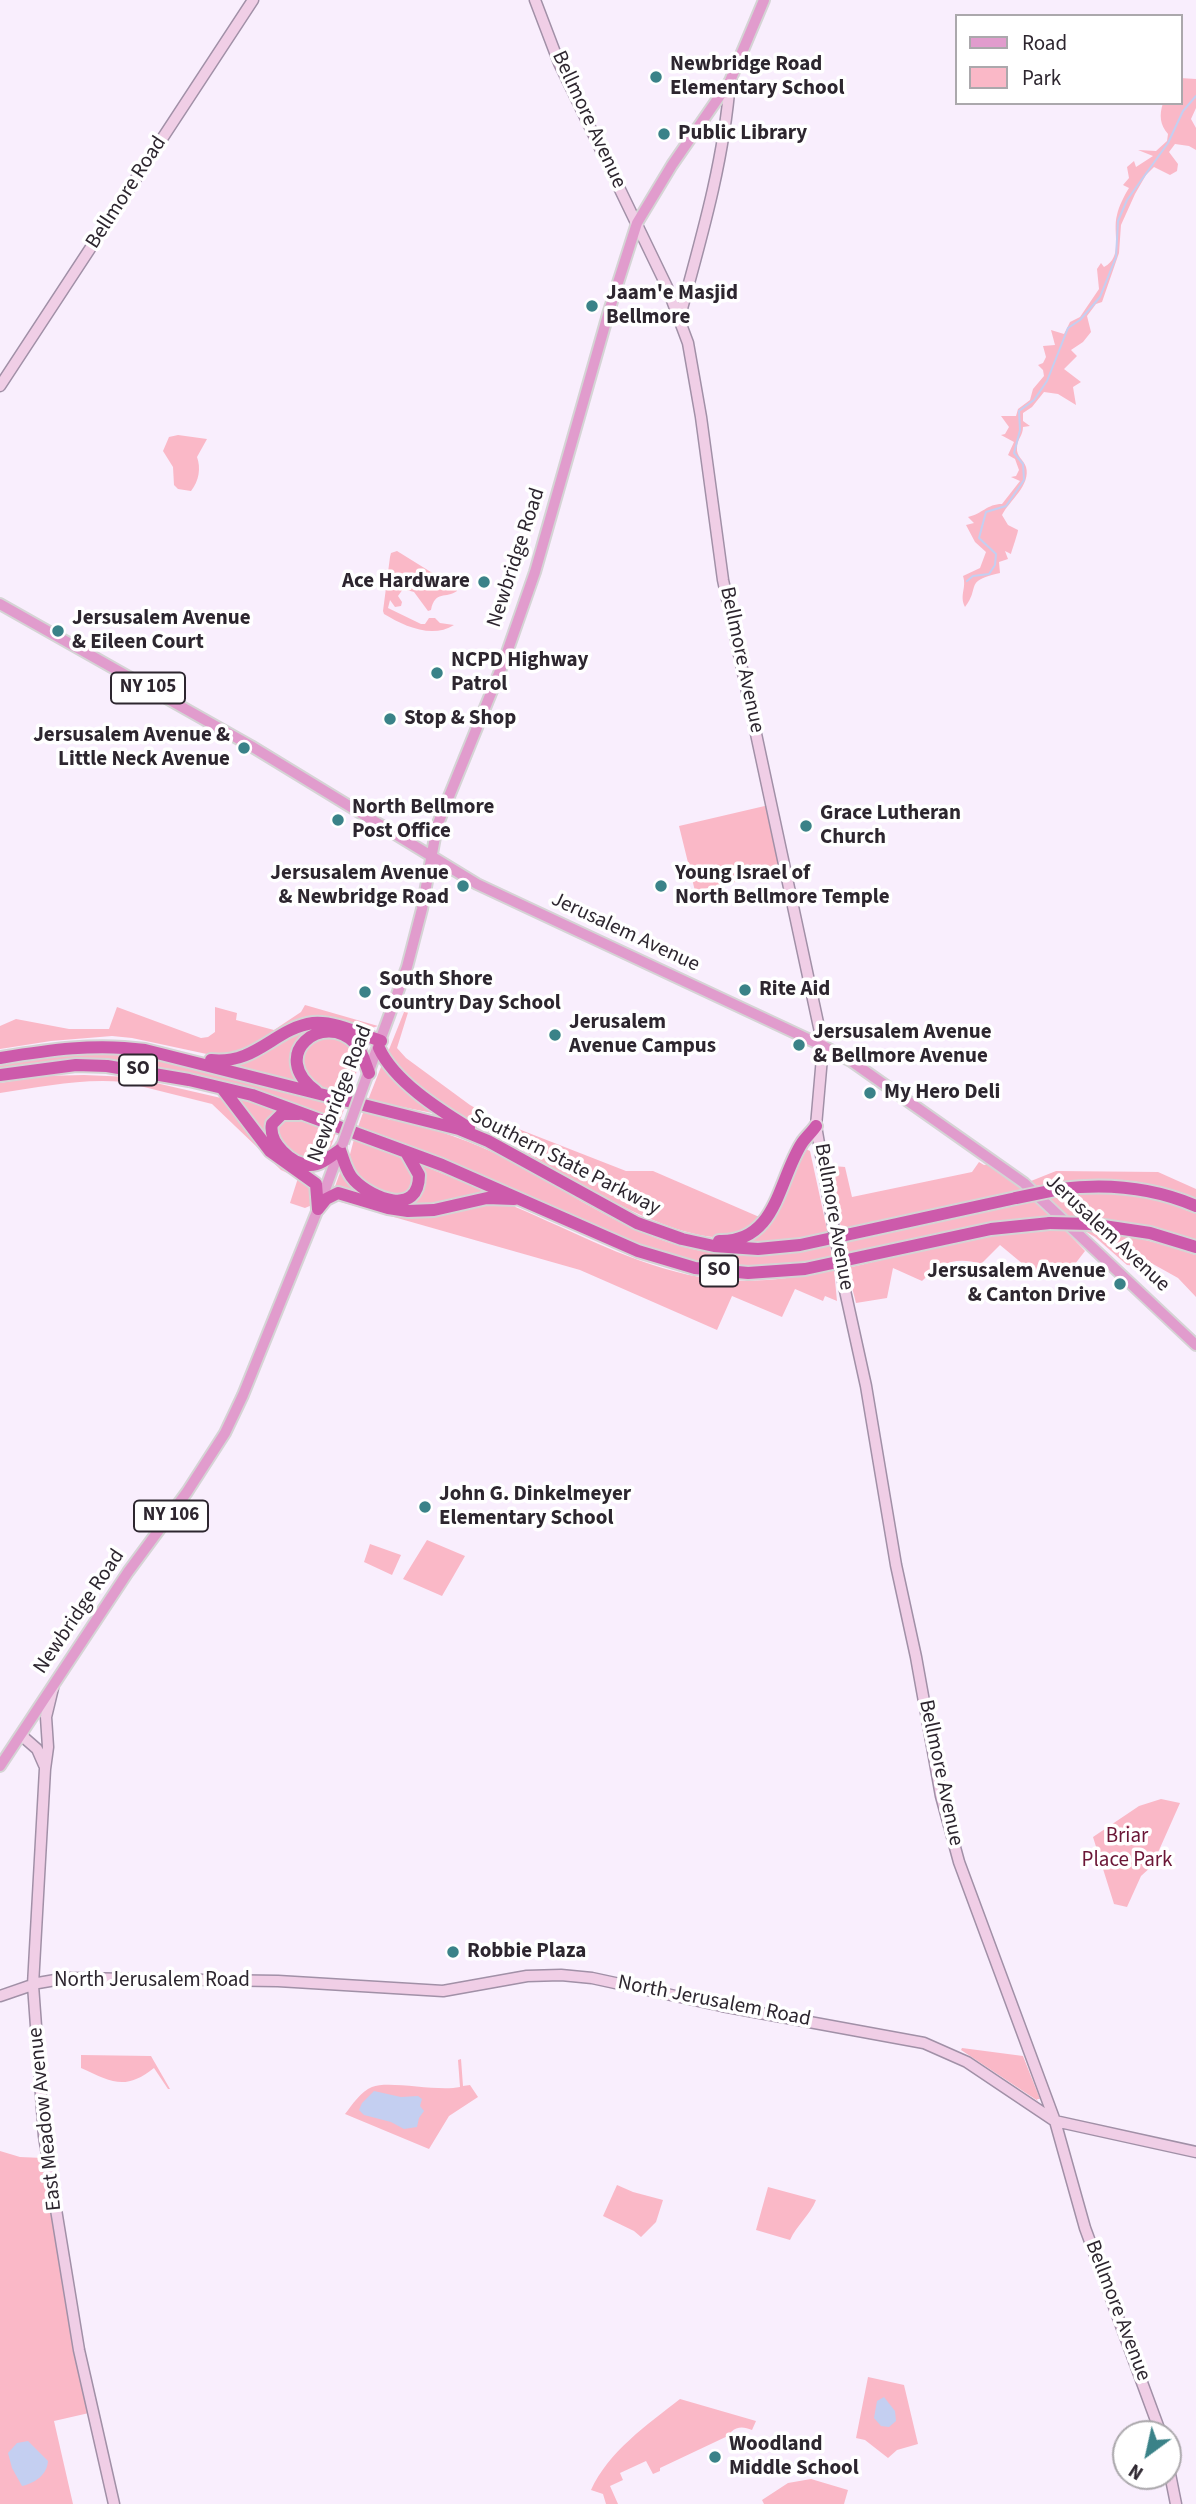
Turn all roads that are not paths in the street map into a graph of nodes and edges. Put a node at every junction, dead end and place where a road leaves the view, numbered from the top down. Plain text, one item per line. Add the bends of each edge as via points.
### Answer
1 (253, 0) edge
2 (535, 0) edge
3 (764, 0) edge
4 (730, 81) junction
5 (638, 223) junction
6 (680, 317) junction
7 (0, 386) edge
8 (0, 604) edge
9 (431, 857) junction
10 (380, 1044) junction
11 (823, 1046) junction
12 (0, 1058) edge
13 (187, 1060) junction
14 (369, 1073) junction
15 (0, 1074) edge
16 (222, 1088) junction
17 (322, 1094) junction
18 (307, 1114) junction
19 (817, 1126) junction
20 (341, 1147) junction
21 (406, 1151) junction
22 (517, 1157) junction
23 (517, 1199) junction
24 (1196, 1206) edge
25 (318, 1209) junction
26 (682, 1240) junction
27 (1196, 1247) edge
28 (1196, 1345) edge
29 (53, 1687) junction
30 (21, 1735) junction
31 (0, 1766) edge
32 (45, 1769) junction
33 (33, 1985) junction
34 (0, 1996) edge
35 (1055, 2120) junction
36 (1196, 2152) edge
37 (1156, 2420) edge
38 (114, 2504) edge

1 - 7 main road, Bellmore Road
2 - 5 main road, Bellmore Avenue via 559,63
3 - 4 main road, Newbridge Road
4 - 5 main road, Newbridge Road
4 - 6 main road via 711,200
5 - 6 main road, Bellmore Avenue
5 - 9 main road, Newbridge Road via 535,572 504,661 448,794
6 - 11 main road, Bellmore Avenue via 695,383 723,580
8 - 9 main road, Jerusalem Avenue / NY 105 via 239,739
9 - 10 main road, Newbridge Road / NY 106 via 407,967
9 - 11 main road, Jerusalem Avenue via 498,895
10 - 13 highway via 334,1025 314,1023 243,1058
10 - 14 main road, Newbridge Road / NY 106
10 - 22 highway via 388,1066 436,1106
11 - 19 main road, Bellmore Avenue
11 - 28 main road, Jerusalem Avenue via 1016,1176
12 - 13 highway, Southern State Parkway / SO via 97,1046
13 - 17 highway, Southern State Parkway / SO
14 - 17 highway via 360,1049 349,1038 330,1032 310,1036 301,1043 296,1065 303,1080
14 - 20 main road, Newbridge Road / NY 106, bridge
15 - 16 highway, SO via 107,1066
16 - 18 highway, SO
16 - 25 highway via 270,1151 316,1184
17 - 22 highway, Southern State Parkway / SO via 459,1129
18 - 20 highway via 275,1118 271,1136 281,1149 299,1163 310,1165 321,1163
18 - 21 highway, SO
19 - 26 highway via 802,1143 768,1216 755,1231 732,1241
19 - 35 main road, Bellmore Avenue, bridge via 948,1823
20 - 21 highway via 354,1181 391,1201 412,1195 419,1181
20 - 25 main road, Newbridge Road / NY 106
21 - 23 highway, SO
22 - 26 highway, Southern State Parkway / SO via 637,1223
23 - 25 highway via 487,1198 408,1211 338,1193
23 - 27 highway, SO, bridge via 666,1261 740,1273 805,1269 991,1229 1050,1223 1150,1233
24 - 26 highway, Southern State Parkway / SO, bridge via 1163,1194 1084,1186 778,1248 736,1249
25 - 29 main road, Newbridge Road / NY 106 via 225,1433
29 - 30 main road, Newbridge Road / NY 106
29 - 32 main road, East Meadow Avenue via 46,1717
30 - 31 main road, Newbridge Road / NY 106
30 - 32 main road via 37,1749
32 - 33 main road, East Meadow Avenue
33 - 34 main road, North Jerusalem Road
33 - 35 main road, North Jerusalem Road via 85,1978 443,1991 527,1976 585,1977 925,2043 967,2062
33 - 38 main road, East Meadow Avenue via 46,2159 81,2361
35 - 36 main road, North Jerusalem Road
35 - 37 main road, Bellmore Avenue via 1085,2228

